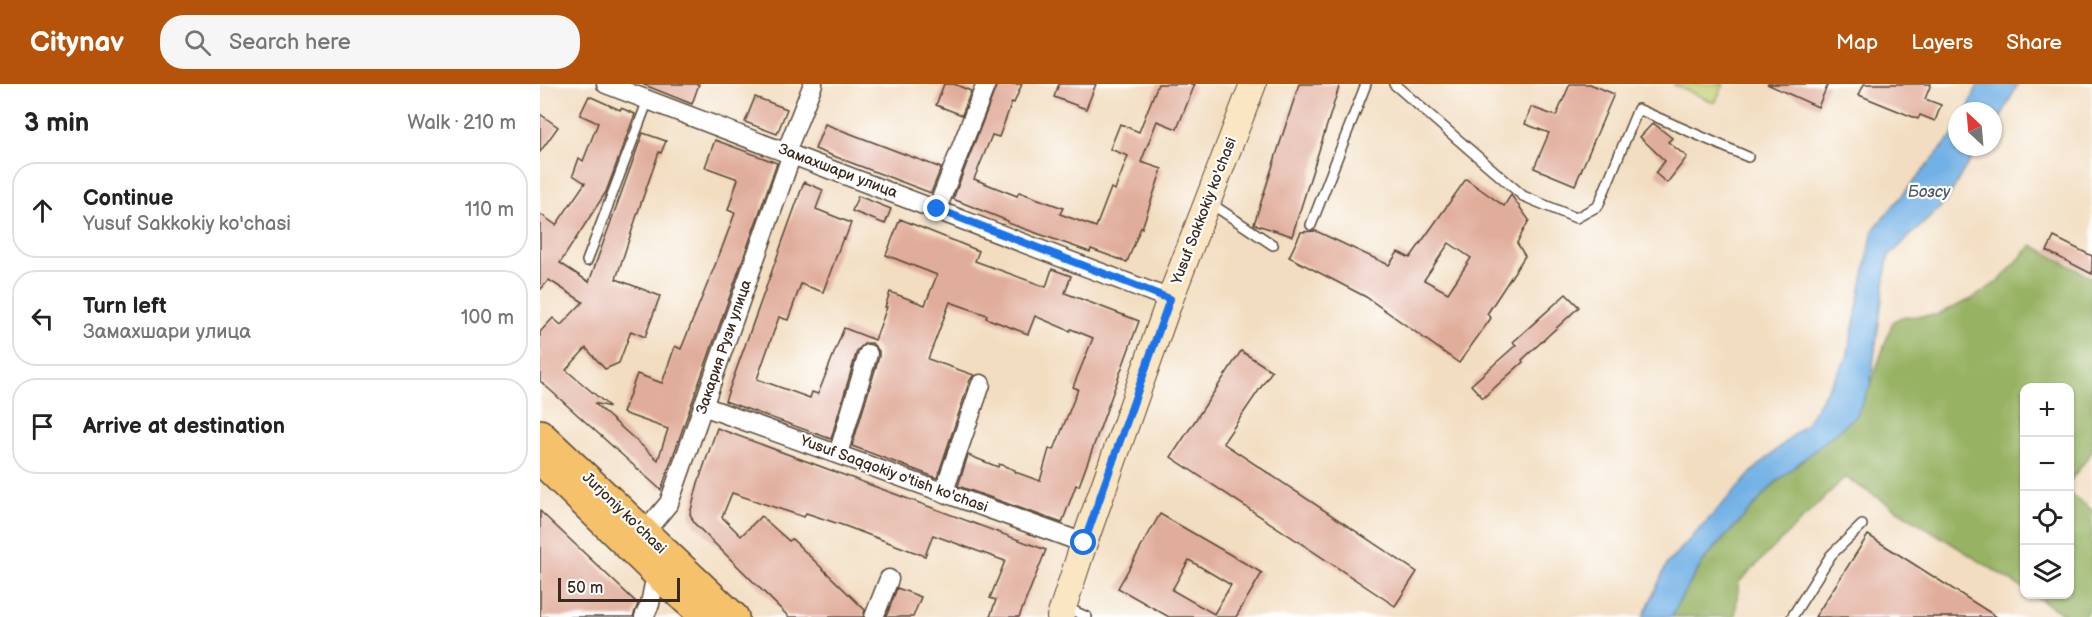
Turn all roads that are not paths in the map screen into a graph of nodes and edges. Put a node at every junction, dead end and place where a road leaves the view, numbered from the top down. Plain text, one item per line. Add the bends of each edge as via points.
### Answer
1 (606, 84) edge
2 (813, 84) edge
3 (986, 84) edge
4 (1253, 84) edge
5 (1365, 84) edge
6 (1394, 84) edge
7 (648, 100) junction
8 (789, 153) junction
9 (1748, 157) dead end
10 (1208, 202) junction
11 (937, 209) junction
12 (1311, 225) dead end
13 (1273, 245) dead end
14 (587, 261) dead end
15 (1170, 299) junction
16 (868, 354) dead end
17 (981, 384) dead end
18 (703, 406) junction
19 (540, 433) edge
20 (838, 454) junction
21 (540, 461) edge
22 (944, 491) junction
23 (1862, 525) dead end
24 (644, 533) junction
25 (1084, 543) junction
26 (656, 574) junction
27 (889, 579) dead end
28 (1057, 613) edge
29 (644, 617) edge
30 (704, 617) edge
31 (735, 617) edge
32 (874, 617) edge
33 (1087, 617) edge
34 (1792, 617) edge

1 - 7 street, Замахшари улица
2 - 8 street, Закария Рузи улица
3 - 11 street
4 - 10 main road, Yusuf Sakkokiy ko'chasi
5 - 12 lane
6 - 9 lane via 1523,196 1576,218 1598,206 1638,109
7 - 8 street, Замахшари улица
7 - 14 lane
8 - 11 street, Замахшари улица
8 - 18 street, Закария Рузи улица
10 - 13 lane
10 - 15 main road, Yusuf Sakkokiy ko'chasi
11 - 15 street, Замахшари улица
15 - 25 main road, Yusuf Sakkokiy ko'chasi
16 - 20 street
17 - 22 street
18 - 20 street, Yusuf Saqqokiy o'tish ko'chasi
18 - 24 street, Закария Рузи улица via 669,502
19 - 24 main road, Jurjoniy ko'chasi
20 - 22 street, Yusuf Saqqokiy o'tish ko'chasi
21 - 26 main road, Jurjoniy ko'chasi
22 - 25 street, Yusuf Saqqokiy o'tish ko'chasi
23 - 34 lane via 1831,555
24 - 31 main road, Jurjoniy ko'chasi
25 - 28 main road, Yusuf Sakkokiy ko'chasi
26 - 29 street
26 - 30 main road, Jurjoniy ko'chasi
27 - 32 street
28 - 33 lane

